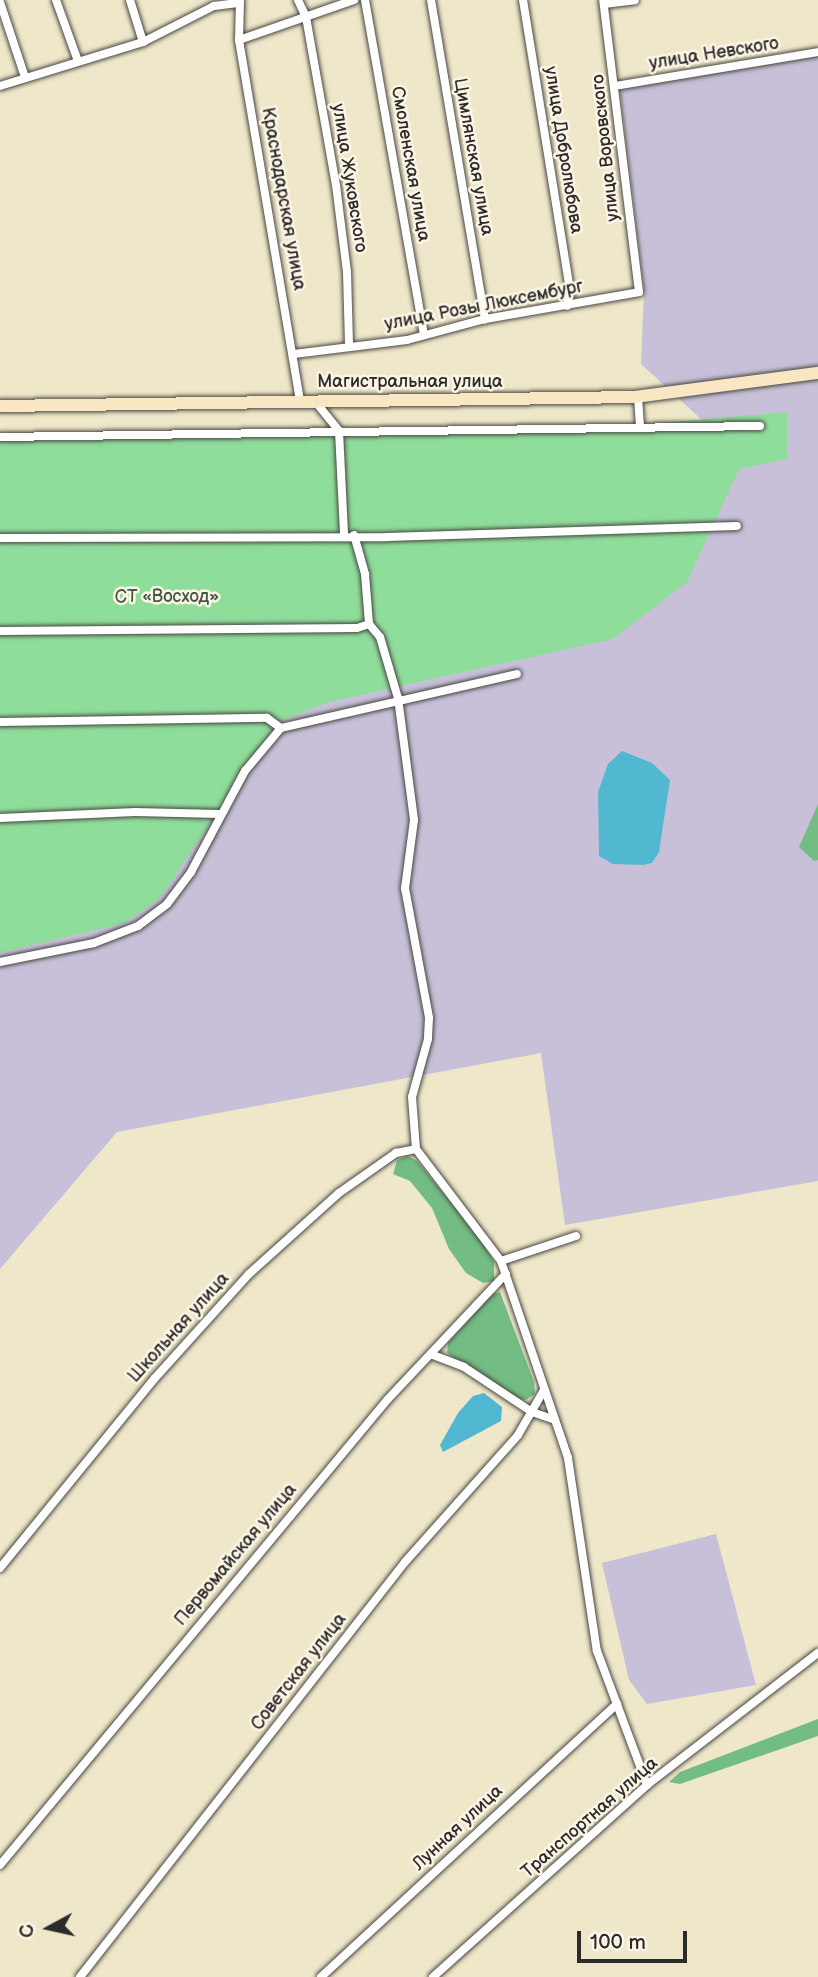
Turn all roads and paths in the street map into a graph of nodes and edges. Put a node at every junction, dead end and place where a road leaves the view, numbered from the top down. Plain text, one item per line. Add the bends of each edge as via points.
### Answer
1 (56, 0) edge
2 (130, 0) edge
3 (298, 0) edge
4 (354, 0) edge
5 (365, 0) edge
6 (431, 0) edge
7 (523, 0) edge
8 (635, 0) edge
9 (239, 1) edge
10 (0, 2) edge
11 (604, 2) edge
12 (212, 3) edge
13 (306, 17) junction
14 (239, 40) junction
15 (143, 42) junction
16 (818, 52) edge
17 (78, 61) junction
18 (25, 77) junction
19 (0, 86) edge
20 (615, 86) junction
21 (639, 292) joint
22 (567, 306) junction
23 (485, 319) junction
24 (424, 334) junction
25 (349, 345) junction
26 (294, 354) junction
27 (818, 373) edge
28 (638, 397) junction
29 (314, 400) junction
30 (300, 401) junction
31 (0, 407) edge
32 (639, 426) junction
33 (760, 426) dead end
34 (339, 431) junction
35 (0, 437) edge
36 (737, 526) dead end
37 (344, 534) junction
38 (354, 535) junction
39 (0, 538) edge
40 (369, 624) junction
41 (0, 631) edge
42 (517, 674) dead end
43 (398, 698) junction
44 (0, 722) edge
45 (281, 728) junction
46 (220, 814) junction
47 (0, 818) edge
48 (0, 962) edge
49 (416, 1149) junction
50 (576, 1236) dead end
51 (501, 1261) junction
52 (506, 1274) junction
53 (433, 1355) junction
54 (544, 1390) junction
55 (532, 1412) junction
56 (555, 1420) junction
57 (0, 1568) edge
58 (818, 1653) edge
59 (617, 1704) junction
60 (648, 1785) junction
61 (0, 1865) edge
62 (80, 1977) edge
63 (321, 1977) edge
64 (433, 1977) edge

1 - 17 street
2 - 15 street
3 - 13 street, улица Жуковского
4 - 13 street
5 - 24 street, Смоленская улица
6 - 23 street, Цимлянская улица
7 - 22 street, улица Добролюбова via 570,291
8 - 11 street
9 - 12 street
9 - 14 street, Краснодарская улица
10 - 18 street
11 - 20 street, улица Воровского
12 - 15 street
13 - 14 street
13 - 25 street, улица Жуковского via 336,185 347,272
14 - 26 street, Краснодарская улица
15 - 17 street
16 - 20 street, улица Невского
17 - 18 street
18 - 19 street
20 - 21 street, улица Воровского
21 - 22 street, улица Розы Люксембург
22 - 23 street, улица Розы Люксембург
23 - 24 street, улица Розы Люксембург
24 - 25 street, улица Розы Люксембург
25 - 26 street, улица Розы Люксембург
26 - 30 street, Краснодарская улица
27 - 28 main road, Магистральная улица
28 - 29 main road, Магистральная улица
28 - 32 street
29 - 30 main road, Магистральная улица
29 - 34 street
30 - 31 main road, Магистральная улица
32 - 33 street
32 - 34 street
34 - 35 street
34 - 37 street
36 - 38 street
37 - 38 street
37 - 39 street
38 - 40 street via 365,574
40 - 41 street via 357,628
40 - 43 street via 380,637
42 - 43 street
43 - 45 street
43 - 49 street via 414,820 407,907 429,1018 412,1097
44 - 45 street via 267,718
45 - 46 street via 245,772
46 - 47 street via 135,812
46 - 48 street via 191,872 167,904 138,926 94,943
49 - 51 street
49 - 57 street, Школьная улица via 396,1153 339,1193 249,1274 155,1378
50 - 51 street
51 - 52 street
52 - 53 street, Первомайская улица
52 - 54 street
53 - 55 street via 464,1367
53 - 61 street, Первомайская улица via 388,1399
54 - 55 street, Советская улица
54 - 56 street
55 - 56 street
55 - 62 street, Советская улица via 518,1435 405,1562
56 - 59 street via 568,1458 591,1627
58 - 60 street, Транспортная улица
59 - 60 street
59 - 63 street, Лунная улица
60 - 64 street, Транспортная улица

